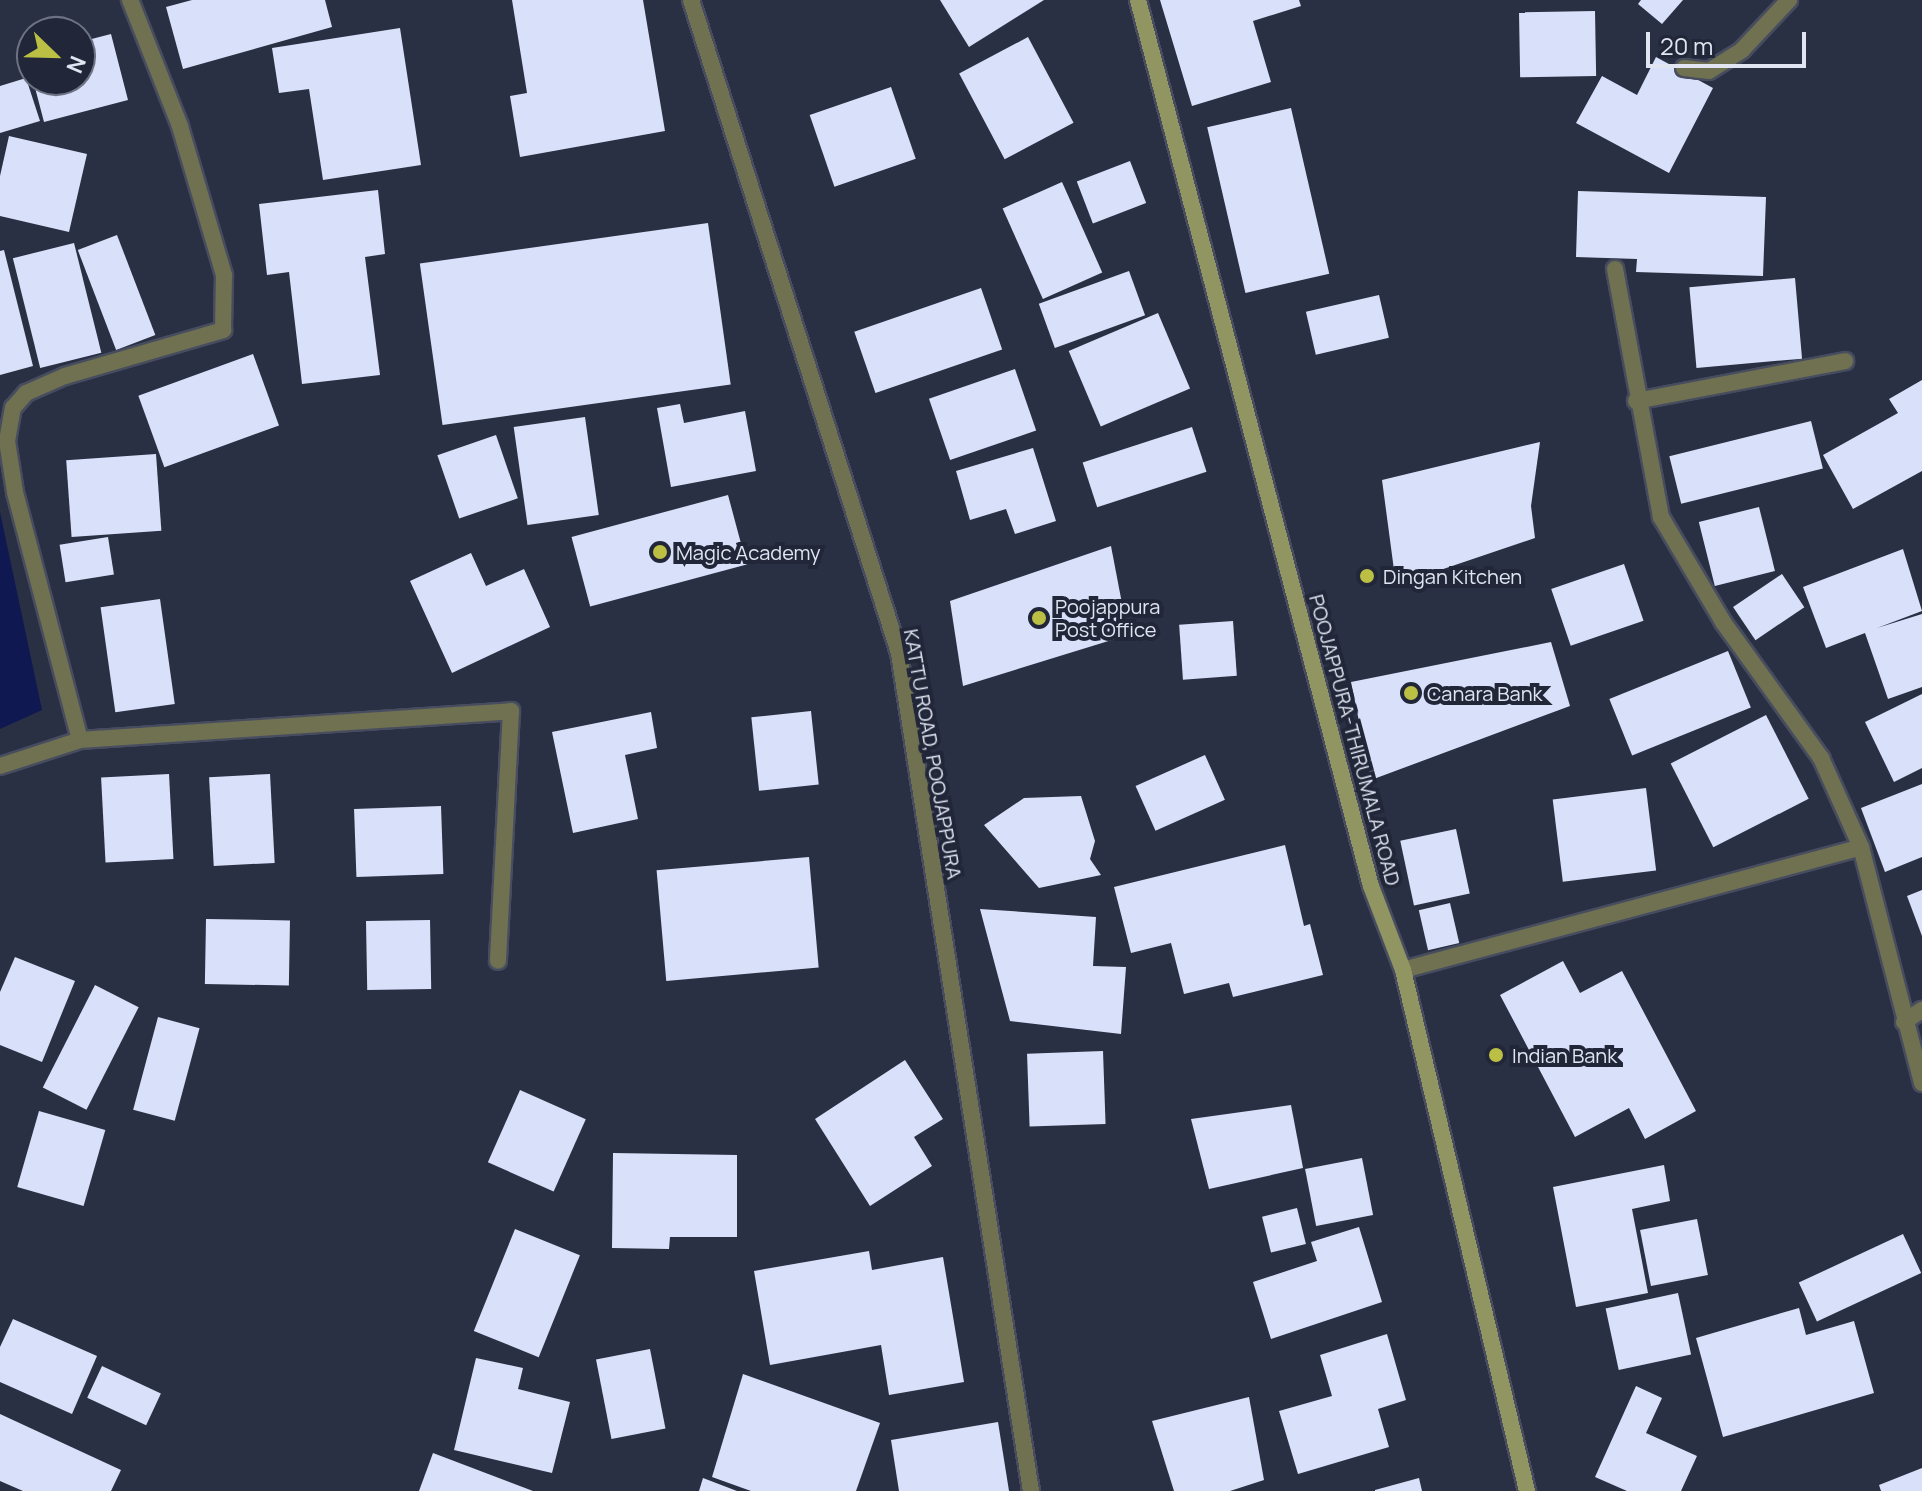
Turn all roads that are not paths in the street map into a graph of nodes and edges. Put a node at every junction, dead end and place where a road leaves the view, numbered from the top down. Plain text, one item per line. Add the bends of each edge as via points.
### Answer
1 (130, 0) edge
2 (691, 0) edge
3 (1138, 0) edge
4 (1789, 0) edge
5 (1684, 68) dead end
6 (1615, 269) dead end
7 (1845, 361) dead end
8 (1636, 401) junction
9 (80, 740) junction
10 (0, 766) edge
11 (1861, 847) junction
12 (498, 961) dead end
13 (1403, 970) junction
14 (1922, 1010) edge
15 (1904, 1022) junction
16 (1922, 1083) edge
17 (1031, 1491) edge
18 (1527, 1491) edge

1 - 9 street via 180,126 224,275 223,330 65,376 26,393 13,408 7,441 15,492
2 - 17 street, KATTU ROAD, POOJAPPURA via 899,653
3 - 13 main road, POOJAPPURA-THIRUMALA ROAD via 1371,886
4 - 5 street via 1731,57 1709,71
6 - 8 street
7 - 8 street
8 - 11 street via 1661,517 1723,622 1821,758
9 - 10 street
9 - 12 street via 511,711
11 - 13 street
11 - 15 street
13 - 18 main road, POOJAPPURA-THIRUMALA ROAD
14 - 15 street
15 - 16 street

